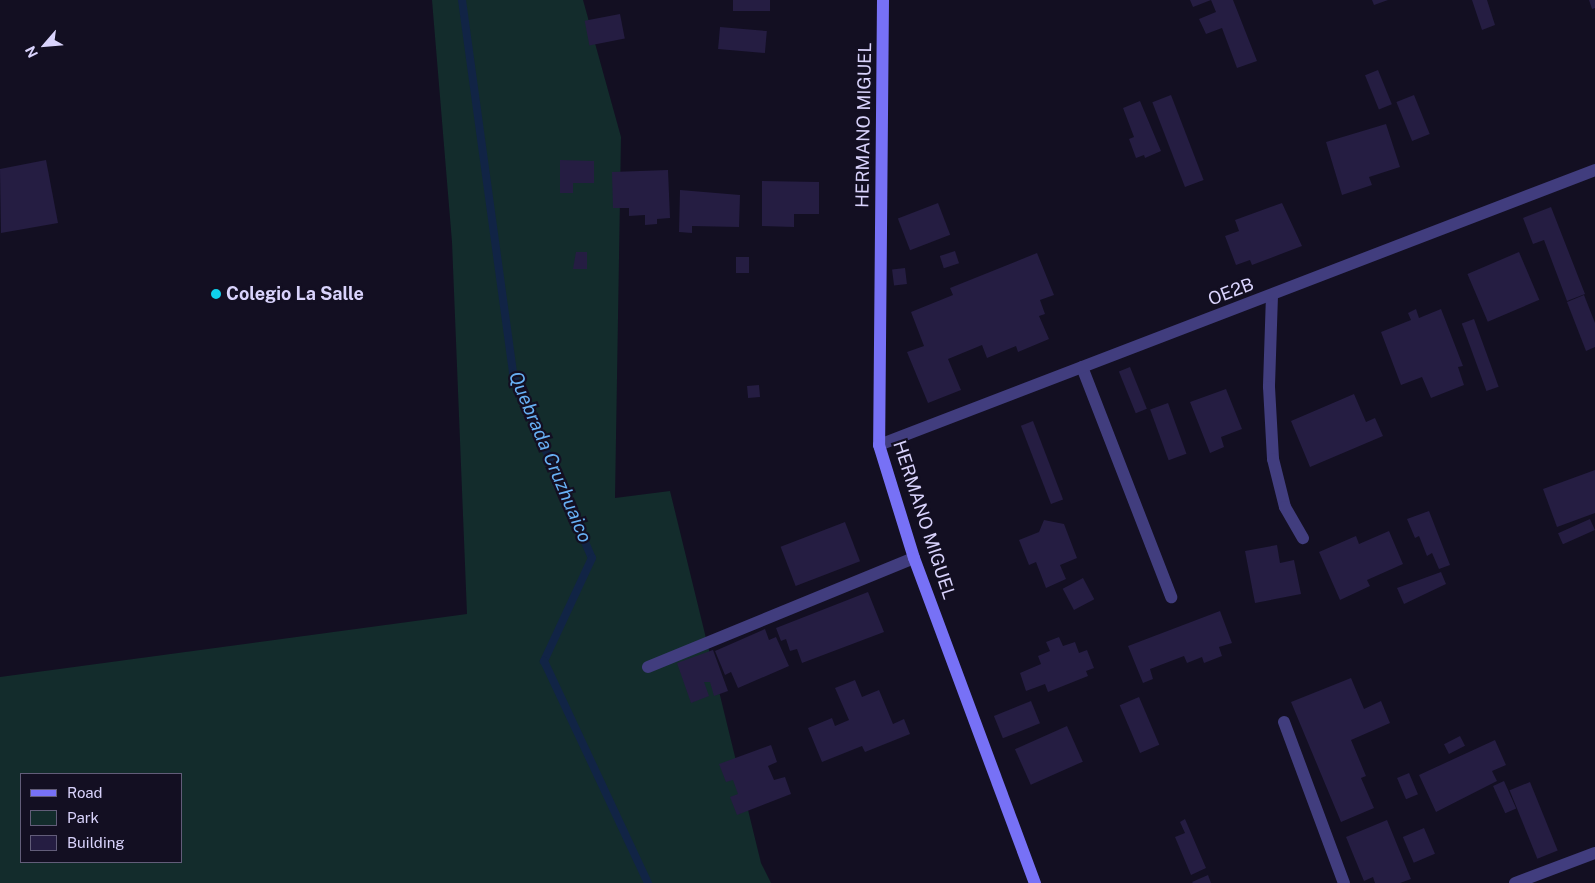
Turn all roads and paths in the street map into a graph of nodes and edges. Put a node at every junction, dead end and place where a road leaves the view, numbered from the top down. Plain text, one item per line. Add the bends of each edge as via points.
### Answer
1 (883, 0) edge
2 (1595, 170) edge
3 (1272, 295) junction
4 (1082, 367) junction
5 (879, 445) junction
6 (1303, 538) dead end
7 (914, 558) junction
8 (1171, 598) dead end
9 (648, 667) dead end
10 (1284, 722) dead end
11 (1595, 853) edge
12 (1035, 883) edge
13 (1344, 883) edge
14 (1515, 883) edge

1 - 5 street, HERMANO MIGUEL
2 - 3 street, OE2B
3 - 4 street, OE2B
3 - 6 street via 1269,387 1274,459 1285,507
4 - 5 street, OE2B
4 - 8 street
5 - 7 street, HERMANO MIGUEL
7 - 9 street
7 - 12 street, HERMANO MIGUEL
10 - 13 street
11 - 14 street

